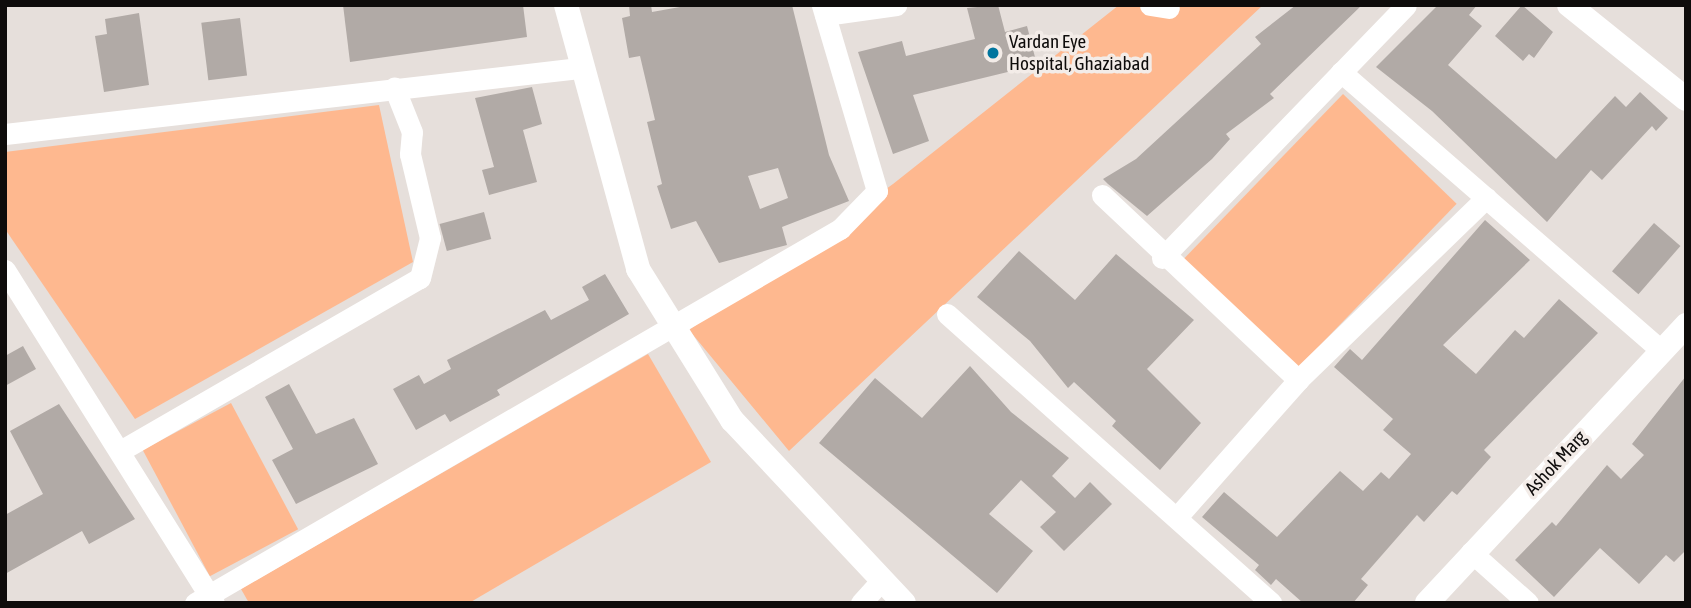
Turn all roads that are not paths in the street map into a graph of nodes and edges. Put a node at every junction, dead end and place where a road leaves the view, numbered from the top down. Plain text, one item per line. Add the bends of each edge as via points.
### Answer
1 (566, 5) edge
2 (896, 5) edge
3 (1406, 5) edge
4 (1569, 5) edge
5 (823, 10) edge
6 (579, 68) junction
7 (1341, 72) junction
8 (394, 86) junction
9 (1686, 99) edge
10 (5, 134) edge
11 (1102, 195) dead end
12 (1486, 198) junction
13 (1162, 258) junction
14 (5, 270) edge
15 (947, 314) dead end
16 (1686, 325) edge
17 (676, 328) junction
18 (1662, 351) junction
19 (1298, 380) junction
20 (120, 451) junction
21 (1177, 517) junction
22 (1471, 552) junction
23 (882, 580) junction
24 (206, 600) edge
25 (861, 603) edge
26 (904, 603) edge
27 (1271, 603) edge
28 (1427, 603) edge
29 (1528, 603) edge

1 - 6 street
2 - 5 street
3 - 7 street
4 - 9 street
5 - 17 street via 877,191 840,229
6 - 8 street
6 - 17 street via 638,269
7 - 12 street
7 - 13 street
8 - 10 street
8 - 20 street via 412,132 410,154 430,239 420,278
11 - 13 street
12 - 18 street
12 - 19 street
13 - 19 street
14 - 20 street
15 - 21 street
16 - 18 street, Ashok Marg
17 - 23 street via 732,420
17 - 24 street
18 - 22 street, Ashok Marg
19 - 21 street
20 - 24 street
21 - 27 street
22 - 28 street, Ashok Marg
22 - 29 street
23 - 25 street
23 - 26 street

